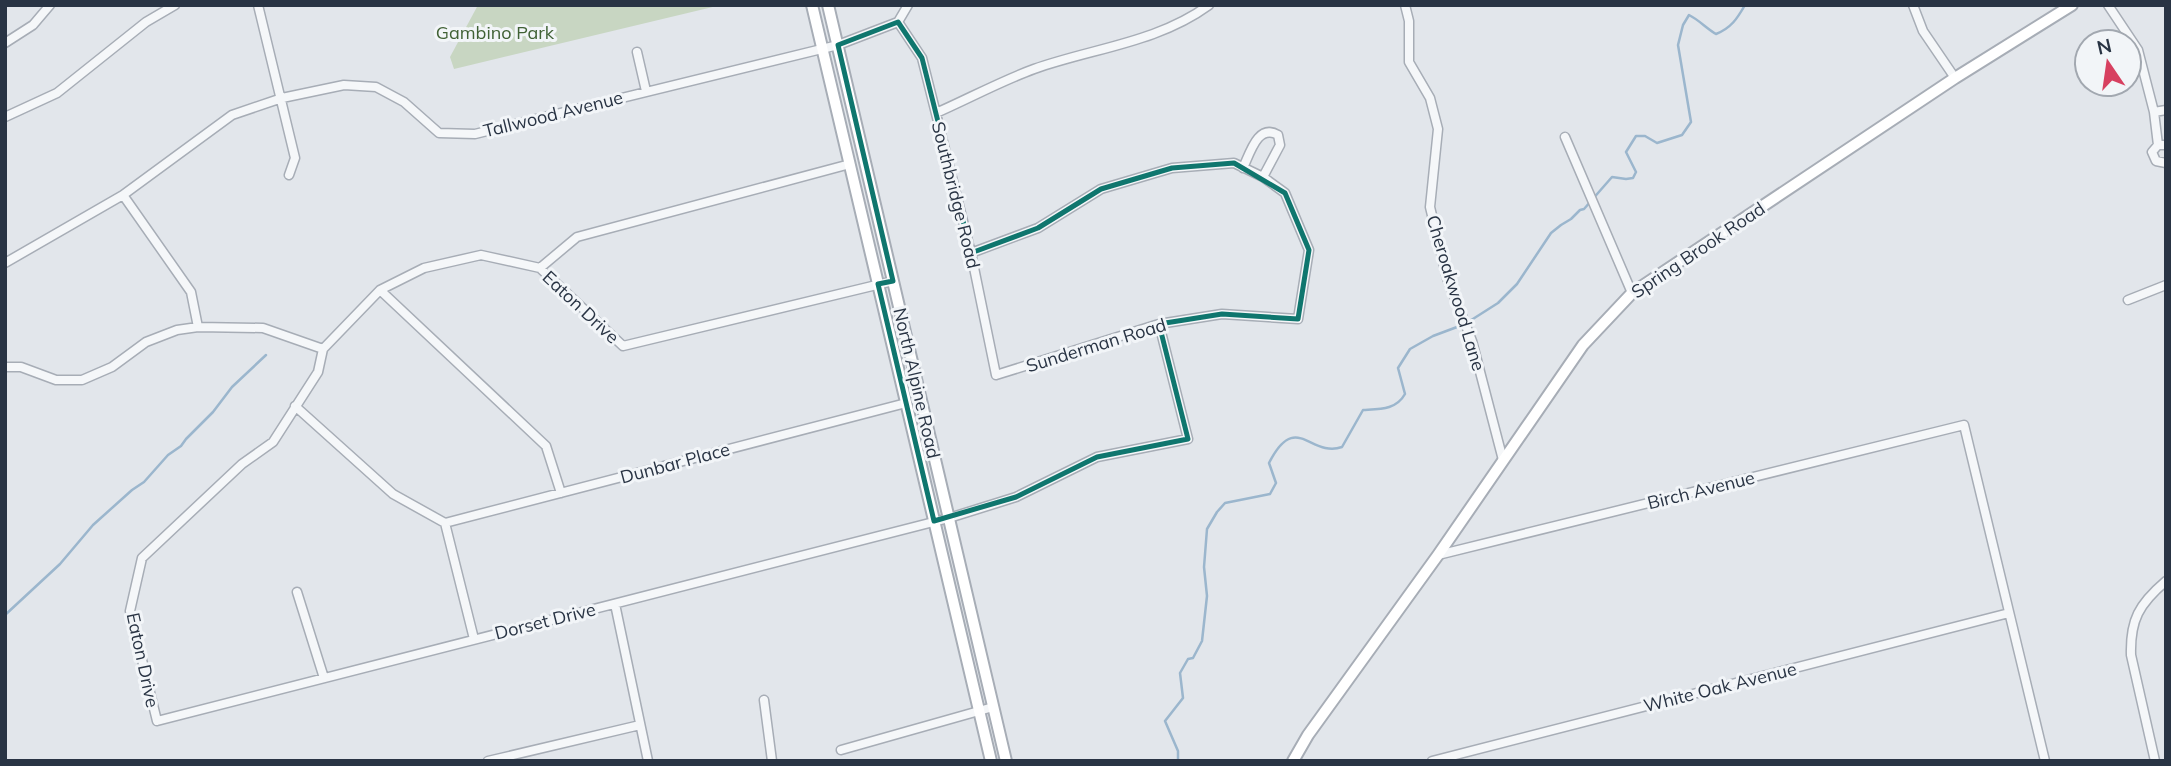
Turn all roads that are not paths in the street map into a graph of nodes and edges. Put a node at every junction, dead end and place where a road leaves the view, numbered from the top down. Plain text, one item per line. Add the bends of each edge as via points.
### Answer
1 (50, 5) edge
2 (175, 5) edge
3 (258, 5) edge
4 (812, 5) edge
5 (828, 5) edge
6 (908, 5) edge
7 (1209, 5) edge
8 (1405, 5) edge
9 (1913, 5) edge
10 (2071, 5) edge
11 (2108, 5) edge
12 (898, 22) junction
13 (5, 43) edge
14 (838, 45) junction
15 (822, 48) junction
16 (637, 52) dead end
17 (1955, 78) junction
18 (646, 91) junction
19 (282, 98) junction
20 (2166, 110) edge
21 (2154, 112) junction
22 (936, 113) junction
23 (5, 117) edge
24 (1566, 137) dead end
25 (2162, 145) edge
26 (2166, 163) edge
27 (850, 164) junction
28 (1243, 167) junction
29 (289, 175) dead end
30 (1263, 177) junction
31 (123, 195) junction
32 (971, 253) junction
33 (5, 263) edge
34 (540, 268) junction
35 (893, 281) junction
36 (878, 284) junction
37 (2166, 285) edge
38 (380, 290) junction
39 (1632, 293) junction
40 (2128, 300) dead end
41 (1159, 324) junction
42 (198, 327) junction
43 (323, 349) junction
44 (5, 367) edge
45 (996, 376) joint
46 (906, 403) junction
47 (295, 406) junction
48 (1503, 460) junction
49 (561, 493) junction
50 (949, 518) junction
51 (934, 521) junction
52 (445, 523) junction
53 (1438, 555) junction
54 (2166, 581) edge
55 (297, 592) dead end
56 (615, 604) junction
57 (2009, 613) junction
58 (474, 639) junction
59 (324, 678) junction
60 (764, 700) dead end
61 (993, 707) junction
62 (979, 711) junction
63 (156, 721) joint
64 (640, 725) junction
65 (841, 750) dead end
66 (488, 761) edge
67 (648, 761) edge
68 (772, 761) edge
69 (991, 761) edge
70 (1006, 761) edge
71 (1293, 761) edge
72 (1432, 761) edge
73 (2045, 761) edge
74 (2155, 761) edge

1 - 13 street via 33,25
2 - 23 street via 146,22 57,93
3 - 19 street
4 - 15 main road, North Alpine Road
5 - 14 main road, North Alpine Road
6 - 12 street
7 - 22 street via 1158,33 1034,69
8 - 48 street, Cheroakwood Lane via 1409,62 1430,98 1438,129 1430,207
9 - 17 street via 1923,31
10 - 17 main road, Spring Brook Road
11 - 21 street via 2138,50
12 - 14 street, Tallwood Avenue
12 - 22 street, Southbridge Road via 922,58
14 - 15 street, Tallwood Avenue
14 - 35 main road, North Alpine Road
15 - 18 street, Tallwood Avenue
15 - 27 main road, North Alpine Road
16 - 18 street
17 - 39 main road, Spring Brook Road
18 - 19 street, Tallwood Avenue via 475,134 439,133 404,102 376,87 344,85
19 - 29 street via 295,158
19 - 31 street, Tallwood Avenue via 232,115
20 - 21 street
21 - 25 street
22 - 32 street, Southbridge Road
24 - 39 street
25 - 26 street via 2152,152 2158,163
27 - 34 street via 578,237
27 - 36 main road, North Alpine Road
28 - 30 street, Sunderman Road
28 - 30 street via 1257,138 1274,132 1280,145
28 - 32 street, Sunderman Road via 1234,163 1172,167 1101,189 1038,228
30 - 41 street, Sunderman Road via 1284,193 1310,250 1298,319 1222,314
31 - 33 street, Tallwood Avenue
31 - 42 street via 191,292
32 - 45 street, Southbridge Road
34 - 36 street, Eaton Drive via 623,346
34 - 38 street, Eaton Drive via 481,256 424,268
35 - 36 street, Eaton Drive
35 - 50 main road, North Alpine Road
36 - 46 main road, North Alpine Road
37 - 40 street
38 - 43 street, Eaton Drive
38 - 49 street via 546,446
39 - 48 main road, Spring Brook Road via 1583,345
41 - 45 street, Sunderman Road
41 - 50 street, Dorset Drive via 1188,439 1097,457 1016,497
42 - 43 street via 263,328
42 - 44 street via 146,342 112,367 82,380 56,380 20,367
43 - 47 street, Eaton Drive via 318,372
46 - 49 street, Dunbar Place
46 - 51 main road, North Alpine Road
47 - 52 street via 393,494
47 - 63 street, Eaton Drive via 273,442 242,464 142,558 130,611
48 - 53 main road, Spring Brook Road
49 - 52 street, Dunbar Place
50 - 51 street, Dorset Drive
50 - 61 main road, North Alpine Road
51 - 56 street, Dorset Drive
51 - 62 main road, North Alpine Road
52 - 58 street
53 - 57 street, Birch Avenue via 1964,425
53 - 71 main road, Spring Brook Road
54 - 74 street via 2140,607 2131,643
55 - 59 street
56 - 58 street, Dorset Drive
56 - 64 street
57 - 72 street, White Oak Avenue
57 - 73 street
58 - 59 street, Dorset Drive
59 - 63 street, Dorset Drive
60 - 68 street
61 - 62 street
61 - 70 main road, North Alpine Road
62 - 65 street
62 - 69 main road, North Alpine Road
64 - 66 street
64 - 67 street

